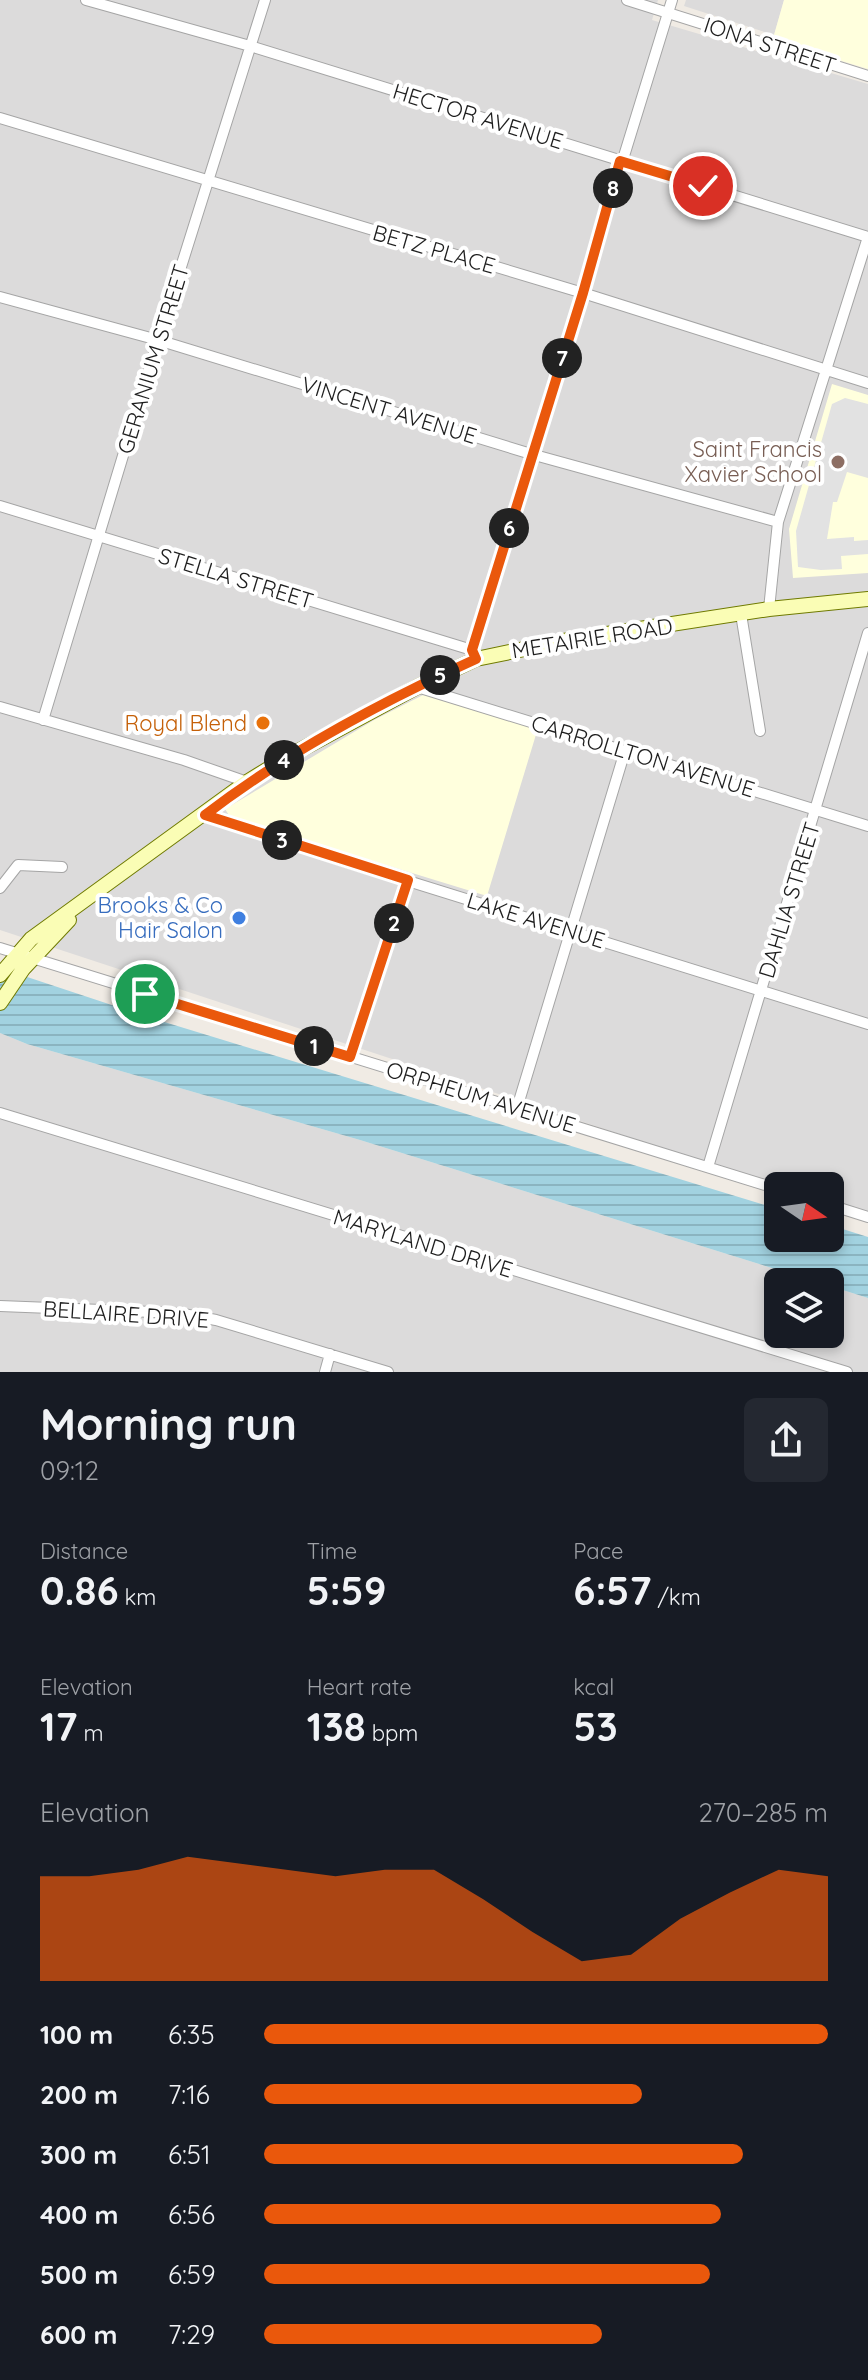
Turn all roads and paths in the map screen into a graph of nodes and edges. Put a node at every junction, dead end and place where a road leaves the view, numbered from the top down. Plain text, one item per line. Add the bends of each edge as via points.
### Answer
1 (86, 0) edge
2 (265, 0) edge
3 (627, 0) edge
4 (672, 0) edge
5 (668, 12) junction
6 (250, 46) junction
7 (868, 76) edge
8 (0, 118) edge
9 (620, 161) junction
10 (208, 182) junction
11 (868, 237) edge
12 (583, 293) junction
13 (0, 297) edge
14 (158, 340) junction
15 (826, 371) junction
16 (868, 383) edge
17 (531, 454) junction
18 (0, 506) edge
19 (778, 522) junction
20 (98, 536) junction
21 (868, 599) edge
22 (769, 609) junction
23 (741, 614) junction
24 (868, 633) edge
25 (474, 654) junction
26 (417, 687) junction
27 (0, 707) edge
28 (43, 720) junction
29 (760, 731) dead end
30 (625, 751) junction
31 (247, 782) junction
32 (816, 810) junction
33 (205, 815) junction
34 (868, 826) edge
35 (62, 867) dead end
36 (408, 880) junction
37 (0, 888) edge
38 (570, 931) junction
39 (0, 948) edge
40 (16, 964) edge
41 (762, 992) junction
42 (0, 1003) edge
43 (868, 1024) edge
44 (350, 1057) junction
45 (517, 1108) junction
46 (0, 1113) edge
47 (708, 1167) junction
48 (764, 1185) edge
49 (844, 1209) edge
50 (868, 1217) edge
51 (0, 1306) edge
52 (330, 1354) junction
53 (325, 1372) edge
54 (388, 1372) edge
55 (847, 1372) edge

1 - 6 street, HECTOR AVENUE
2 - 6 street, GERANIUM STREET
3 - 5 street, IONA STREET
4 - 5 street
5 - 7 street, IONA STREET
5 - 9 street
6 - 9 street, HECTOR AVENUE
6 - 10 street, GERANIUM STREET
8 - 10 street, BETZ PLACE
9 - 11 street, HECTOR AVENUE
9 - 12 street
10 - 12 street, BETZ PLACE
10 - 14 street, GERANIUM STREET
11 - 15 street
12 - 15 street, BETZ PLACE
12 - 17 street
13 - 14 street, VINCENT AVENUE
14 - 17 street, VINCENT AVENUE
14 - 20 street, GERANIUM STREET
15 - 16 street, BETZ PLACE
15 - 19 street
17 - 19 street, VINCENT AVENUE
17 - 25 street
18 - 20 street, STELLA STREET
19 - 22 street
20 - 25 street, STELLA STREET
20 - 28 street, GERANIUM STREET
21 - 22 main road, METAIRIE ROAD
22 - 23 main road, METAIRIE ROAD
23 - 25 main road, METAIRIE ROAD
23 - 29 street
24 - 32 street, DAHLIA STREET
25 - 26 main road, METAIRIE ROAD
26 - 30 street, CARROLLTON AVENUE
26 - 31 main road, METAIRIE ROAD
27 - 28 street
28 - 31 street
30 - 32 street, CARROLLTON AVENUE
30 - 38 street
31 - 33 main road, METAIRIE ROAD
32 - 34 street, CARROLLTON AVENUE
32 - 41 street, DAHLIA STREET
33 - 36 street, LAKE AVENUE
33 - 40 main road, METAIRIE ROAD via 31,939
35 - 37 street via 18,865
36 - 38 street, LAKE AVENUE
36 - 44 street
38 - 41 street, LAKE AVENUE
38 - 45 street
39 - 40 street, ORPHEUM AVENUE
40 - 42 main road, METAIRIE ROAD
40 - 44 street, ORPHEUM AVENUE
41 - 43 street, LAKE AVENUE
41 - 47 street, DAHLIA STREET
44 - 45 street, ORPHEUM AVENUE
45 - 47 street, ORPHEUM AVENUE
46 - 55 street, MARYLAND DRIVE
47 - 48 street, ORPHEUM AVENUE
49 - 50 street
51 - 52 street, BELLAIRE DRIVE via 178,1313
52 - 53 street
52 - 54 street, BELLAIRE DRIVE

